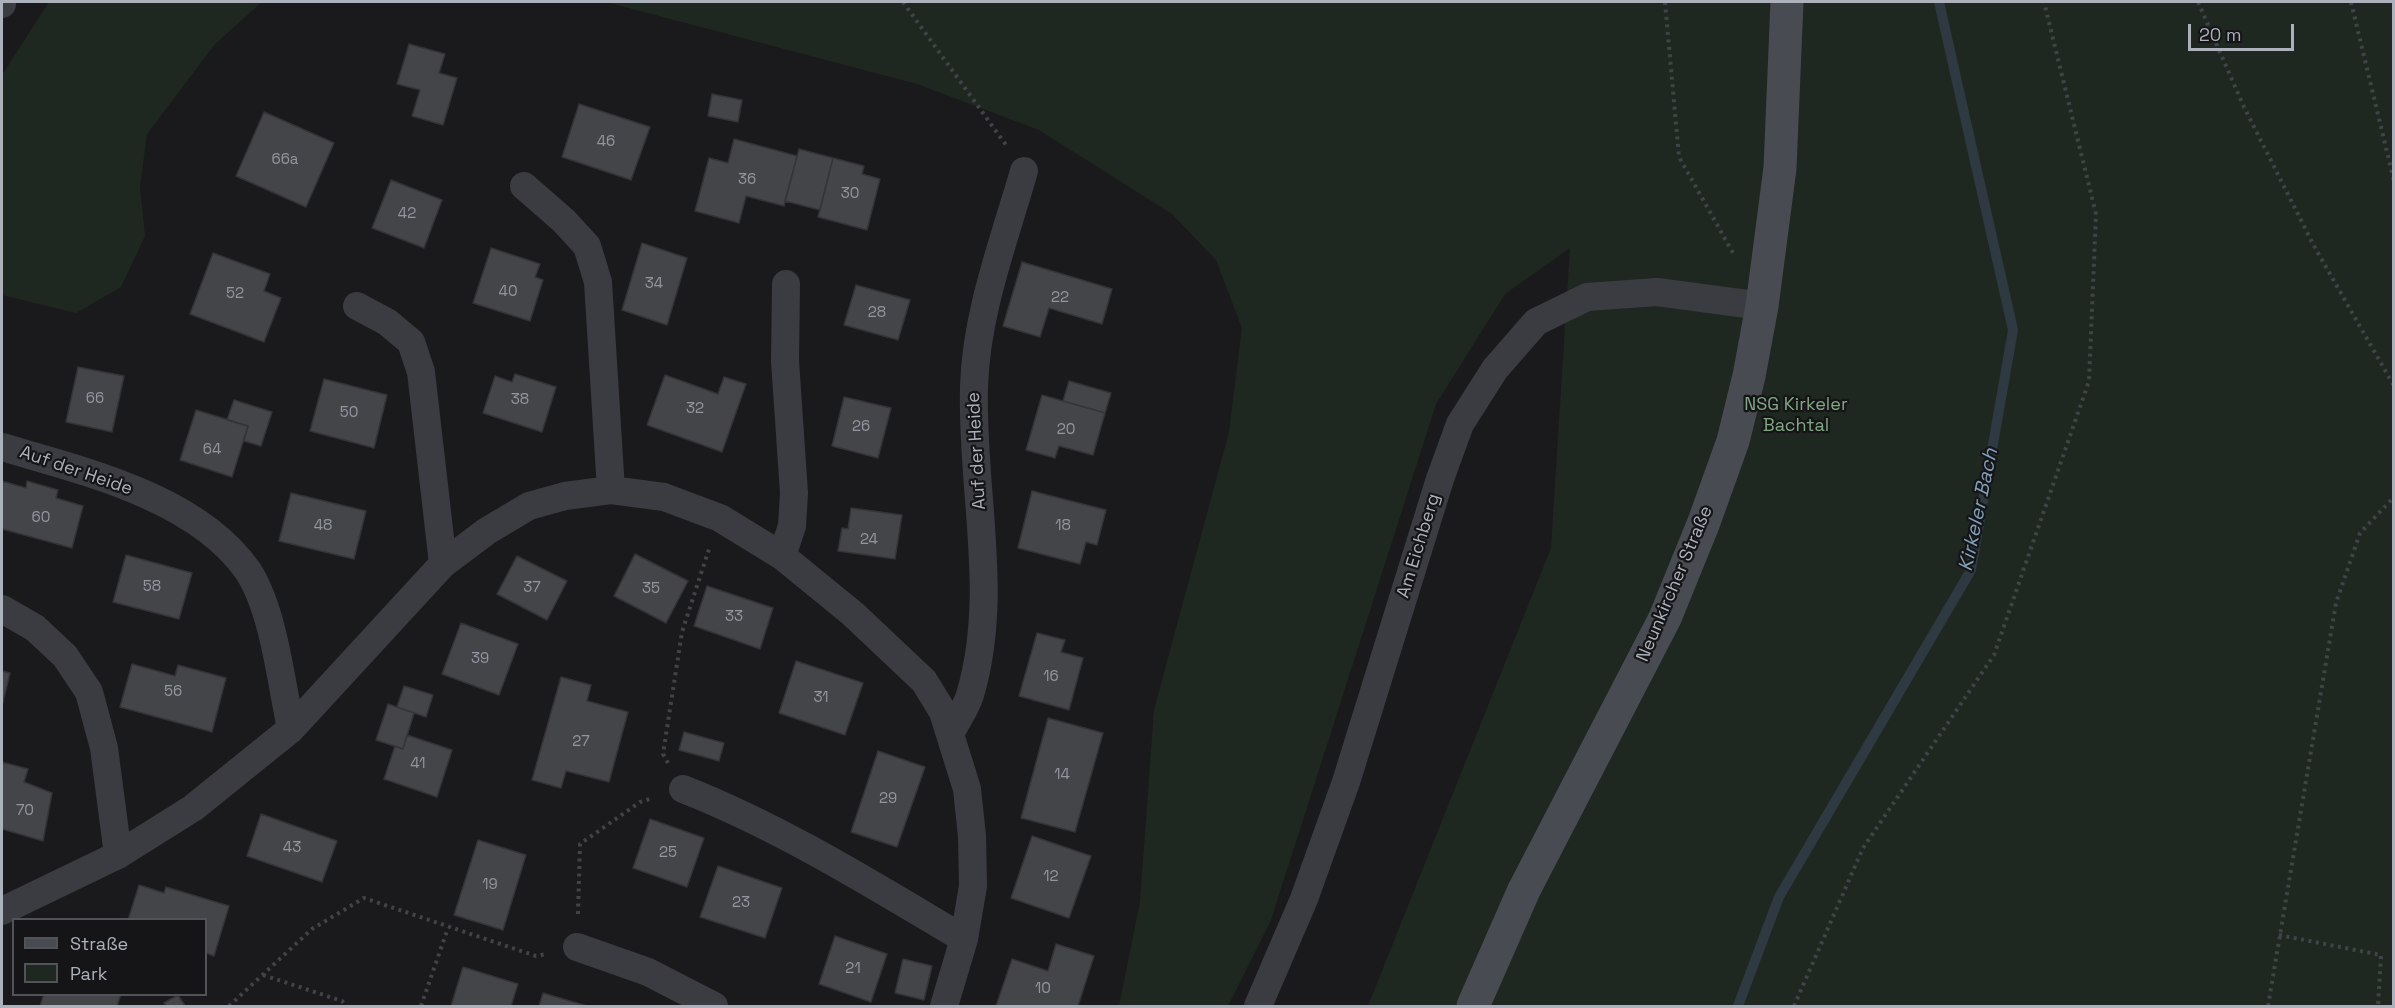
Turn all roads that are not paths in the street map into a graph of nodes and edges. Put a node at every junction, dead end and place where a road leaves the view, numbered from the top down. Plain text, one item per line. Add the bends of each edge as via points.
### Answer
1 (1787, 2) edge
2 (1024, 171) road end
3 (524, 186) dead end
4 (786, 284) dead end
5 (357, 306) dead end
6 (1762, 306) junction
7 (2, 447) edge
8 (611, 490) junction
9 (782, 556) junction
10 (443, 564) junction
11 (2, 609) edge
12 (291, 729) junction
13 (951, 732) junction
14 (683, 789) road end
15 (118, 855) junction
16 (2, 910) edge
17 (964, 939) junction
18 (576, 948) road end
19 (714, 1006) edge
20 (944, 1006) edge
21 (1258, 1006) edge
22 (1473, 1006) edge

1 - 6 main road, Neunkircher Straße via 1780,168
2 - 13 street, Auf der Heide via 981,322 974,385 974,441 985,576 982,642 969,698
3 - 8 street via 587,246 598,282
4 - 9 street via 784,361 794,493 792,526
5 - 10 street via 387,322 411,342 421,372
6 - 21 street, Am Eichberg via 1657,292 1587,297 1536,322 1495,369 1460,424 1346,782 1304,899
6 - 22 main road, Neunkircher Straße via 1733,441 1665,618 1524,890
7 - 12 street, Auf der Heide via 114,480 184,514 220,537 249,573 268,616
8 - 9 street via 664,497 720,518
8 - 10 street via 529,506
9 - 13 street via 853,614 924,681 944,712
10 - 12 street
11 - 15 street via 35,628 65,656 89,692 104,748
12 - 15 street via 194,808
13 - 17 street via 967,789 972,836 973,886
14 - 17 street via 732,808 823,856
15 - 16 street
17 - 20 street
18 - 19 street via 648,972

